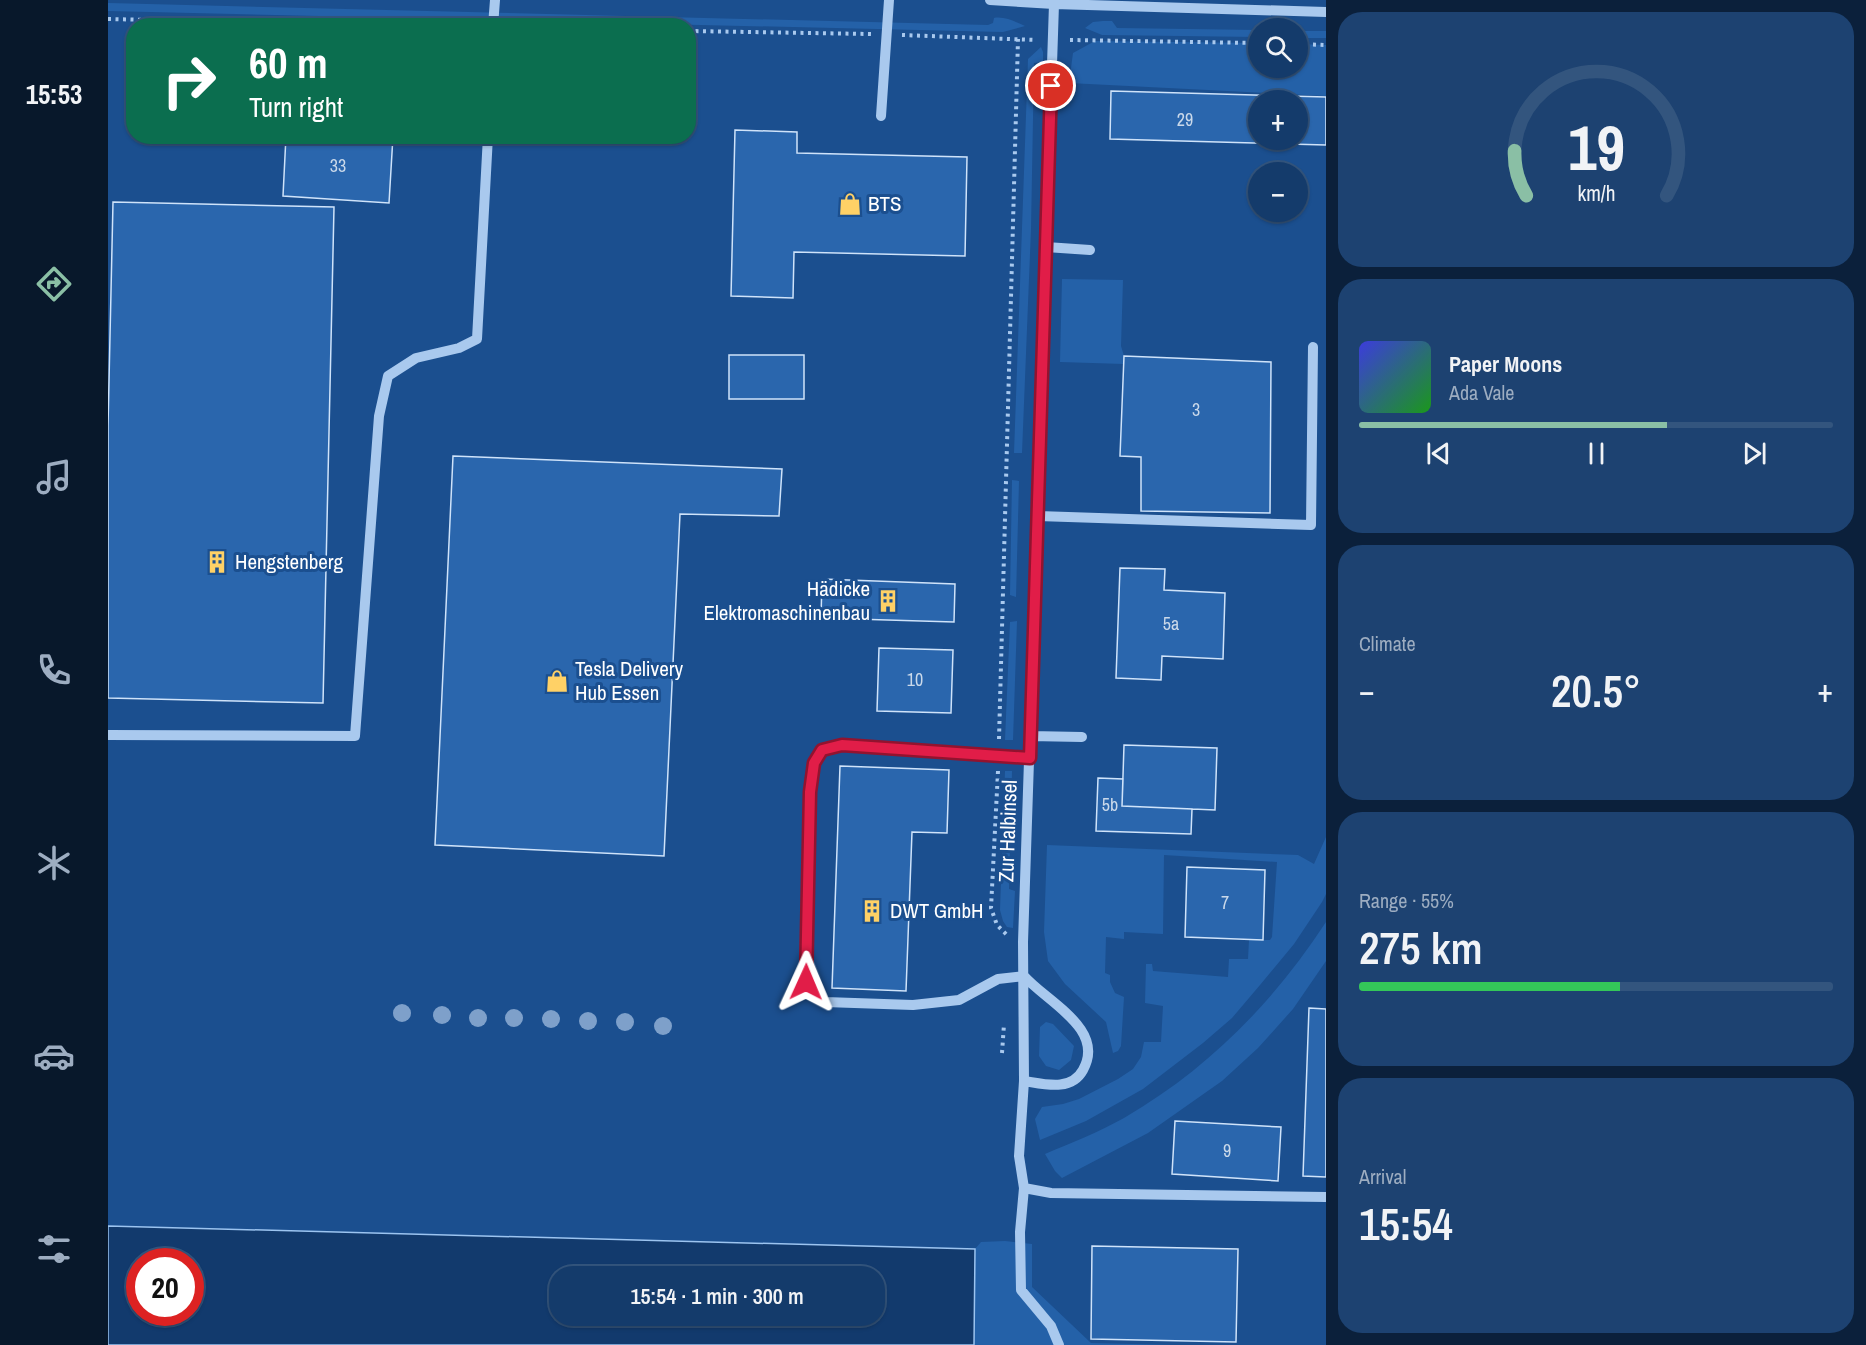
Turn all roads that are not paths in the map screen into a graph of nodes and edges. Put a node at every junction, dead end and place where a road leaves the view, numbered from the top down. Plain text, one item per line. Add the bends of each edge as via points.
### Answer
1 (495, 0) edge
2 (889, 0) edge
3 (990, 0) edge
4 (1122, 3) edge
5 (1054, 4) junction
6 (1282, 5) edge
7 (1326, 12) edge
8 (494, 18) edge
9 (880, 116) dead end
10 (488, 144) edge
11 (1046, 247) junction
12 (1090, 250) dead end
13 (1313, 347) dead end
14 (1038, 516) junction
15 (108, 735) edge
16 (1030, 736) junction
17 (1082, 737) dead end
18 (1030, 758) junction
19 (1024, 976) junction
20 (1024, 1081) junction
21 (1024, 1188) junction
22 (1326, 1197) edge
23 (1059, 1345) edge

1 - 8 street
2 - 9 street
3 - 5 street
4 - 5 street
4 - 6 street
5 - 11 street, Zur Halbinsel
6 - 7 street
10 - 15 street via 477,339 459,348 416,358 388,376 378,416 355,736
11 - 12 street
11 - 14 street, Zur Halbinsel
13 - 14 street via 1311,525
14 - 16 street, Zur Halbinsel
16 - 17 street
16 - 18 street, Zur Halbinsel
18 - 19 street, Zur Halbinsel
18 - 19 street via 842,745 822,750 814,763 810,792 806,982 813,994 825,1002 913,1005 959,1000 998,979
19 - 20 street, Zur Halbinsel
19 - 20 street via 1074,1020 1089,1043 1088,1057 1075,1080 1060,1085
20 - 21 street, Zur Halbinsel via 1019,1156
21 - 22 street via 1051,1192
21 - 23 street, Zur Halbinsel via 1021,1290 1051,1326

